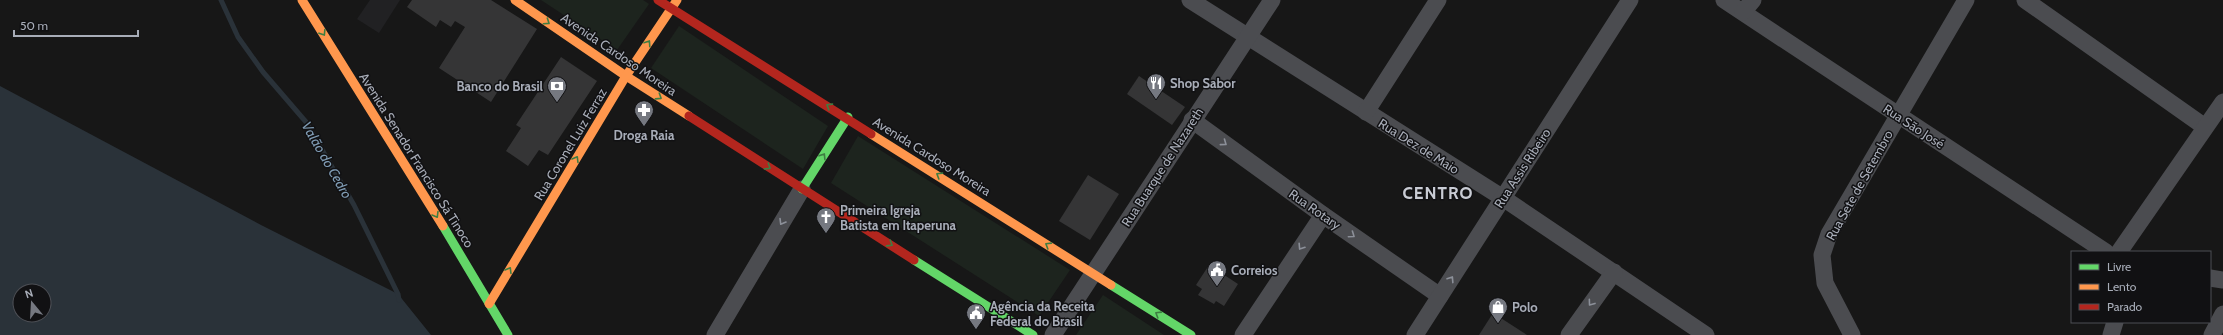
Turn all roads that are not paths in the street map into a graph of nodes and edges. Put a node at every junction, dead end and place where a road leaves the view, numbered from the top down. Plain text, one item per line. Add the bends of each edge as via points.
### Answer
1 (515, 0) edge
2 (658, 0) edge
3 (677, 0) edge
4 (1190, 0) edge
5 (1272, 0) edge
6 (1438, 0) edge
7 (1630, 0) edge
8 (1724, 0) edge
9 (1966, 0) edge
10 (2025, 0) edge
11 (305, 2) edge
12 (1748, 6) edge
13 (671, 8) junction
14 (1247, 38) junction
15 (626, 76) junction
16 (2223, 102) edge
17 (1366, 112) junction
18 (1898, 115) junction
19 (848, 117) junction
20 (1192, 120) junction
21 (2205, 127) junction
22 (802, 189) junction
23 (1502, 198) junction
24 (1323, 215) junction
25 (2104, 251) edge
26 (2121, 251) edge
27 (1614, 272) junction
28 (1092, 273) junction
29 (2211, 278) edge
30 (2223, 280) edge
31 (1440, 296) junction
32 (489, 304) junction
33 (2223, 314) edge
34 (2115, 323) edge
35 (508, 335) edge
36 (715, 335) edge
37 (1033, 335) edge
38 (1053, 335) edge
39 (1191, 335) edge
40 (1243, 335) edge
41 (1414, 335) edge
42 (1569, 335) edge
43 (1706, 335) edge
44 (1852, 335) edge
45 (2111, 335) edge
46 (2212, 335) edge

1 -> 15 main road, Avenida Cardoso Moreira
2 - 13 main road, Avenida Cardoso Moreira
3 - 13 main road, Rua Coronel Luiz Ferraz
4 - 14 street, Rua Dez de Maio
5 - 14 street, Rua Buarque de Nazareth
6 - 17 street
7 - 23 street, Rua Assis Ribeiro
8 - 12 street, Rua São José
9 - 18 street, Rua Sete de Setembro
10 - 21 street
11 -> 32 main road, Avenida Senador Francisco Sá Tinoco
12 - 18 street, Rua São José
15 -> 13 main road, Rua Coronel Luiz Ferraz
19 -> 13 main road, Avenida Cardoso Moreira
14 - 17 street, Rua Dez de Maio
14 - 20 street, Rua Buarque de Nazareth
15 -> 22 main road, Avenida Cardoso Moreira
32 -> 15 main road, Rua Coronel Luiz Ferraz
16 - 21 street
17 - 23 street, Rua Dez de Maio
18 - 25 street, Rua São José
18 - 44 street, Rua Sete de Setembro via 1828,234 1822,255 1825,283
22 -> 19 main road
28 -> 19 main road, Avenida Cardoso Moreira
20 -> 24 street, Rua Rotary
20 - 28 street, Rua Buarque de Nazareth
21 - 26 street
22 -> 36 street
22 -> 37 main road, Avenida Cardoso Moreira
23 - 27 street, Rua Dez de Maio
31 -> 23 street, Rua Assis Ribeiro
24 -> 31 street, Rua Rotary
24 -> 40 street
27 -> 42 street
27 - 43 street, Rua Dez de Maio
28 - 38 street, Rua Buarque de Nazareth
39 -> 28 main road, Avenida Cardoso Moreira
29 - 30 street
31 - 41 street, Rua Assis Ribeiro
32 - 35 main road, Avenida Senador Francisco Sá Tinoco
33 - 46 street
34 - 45 street

